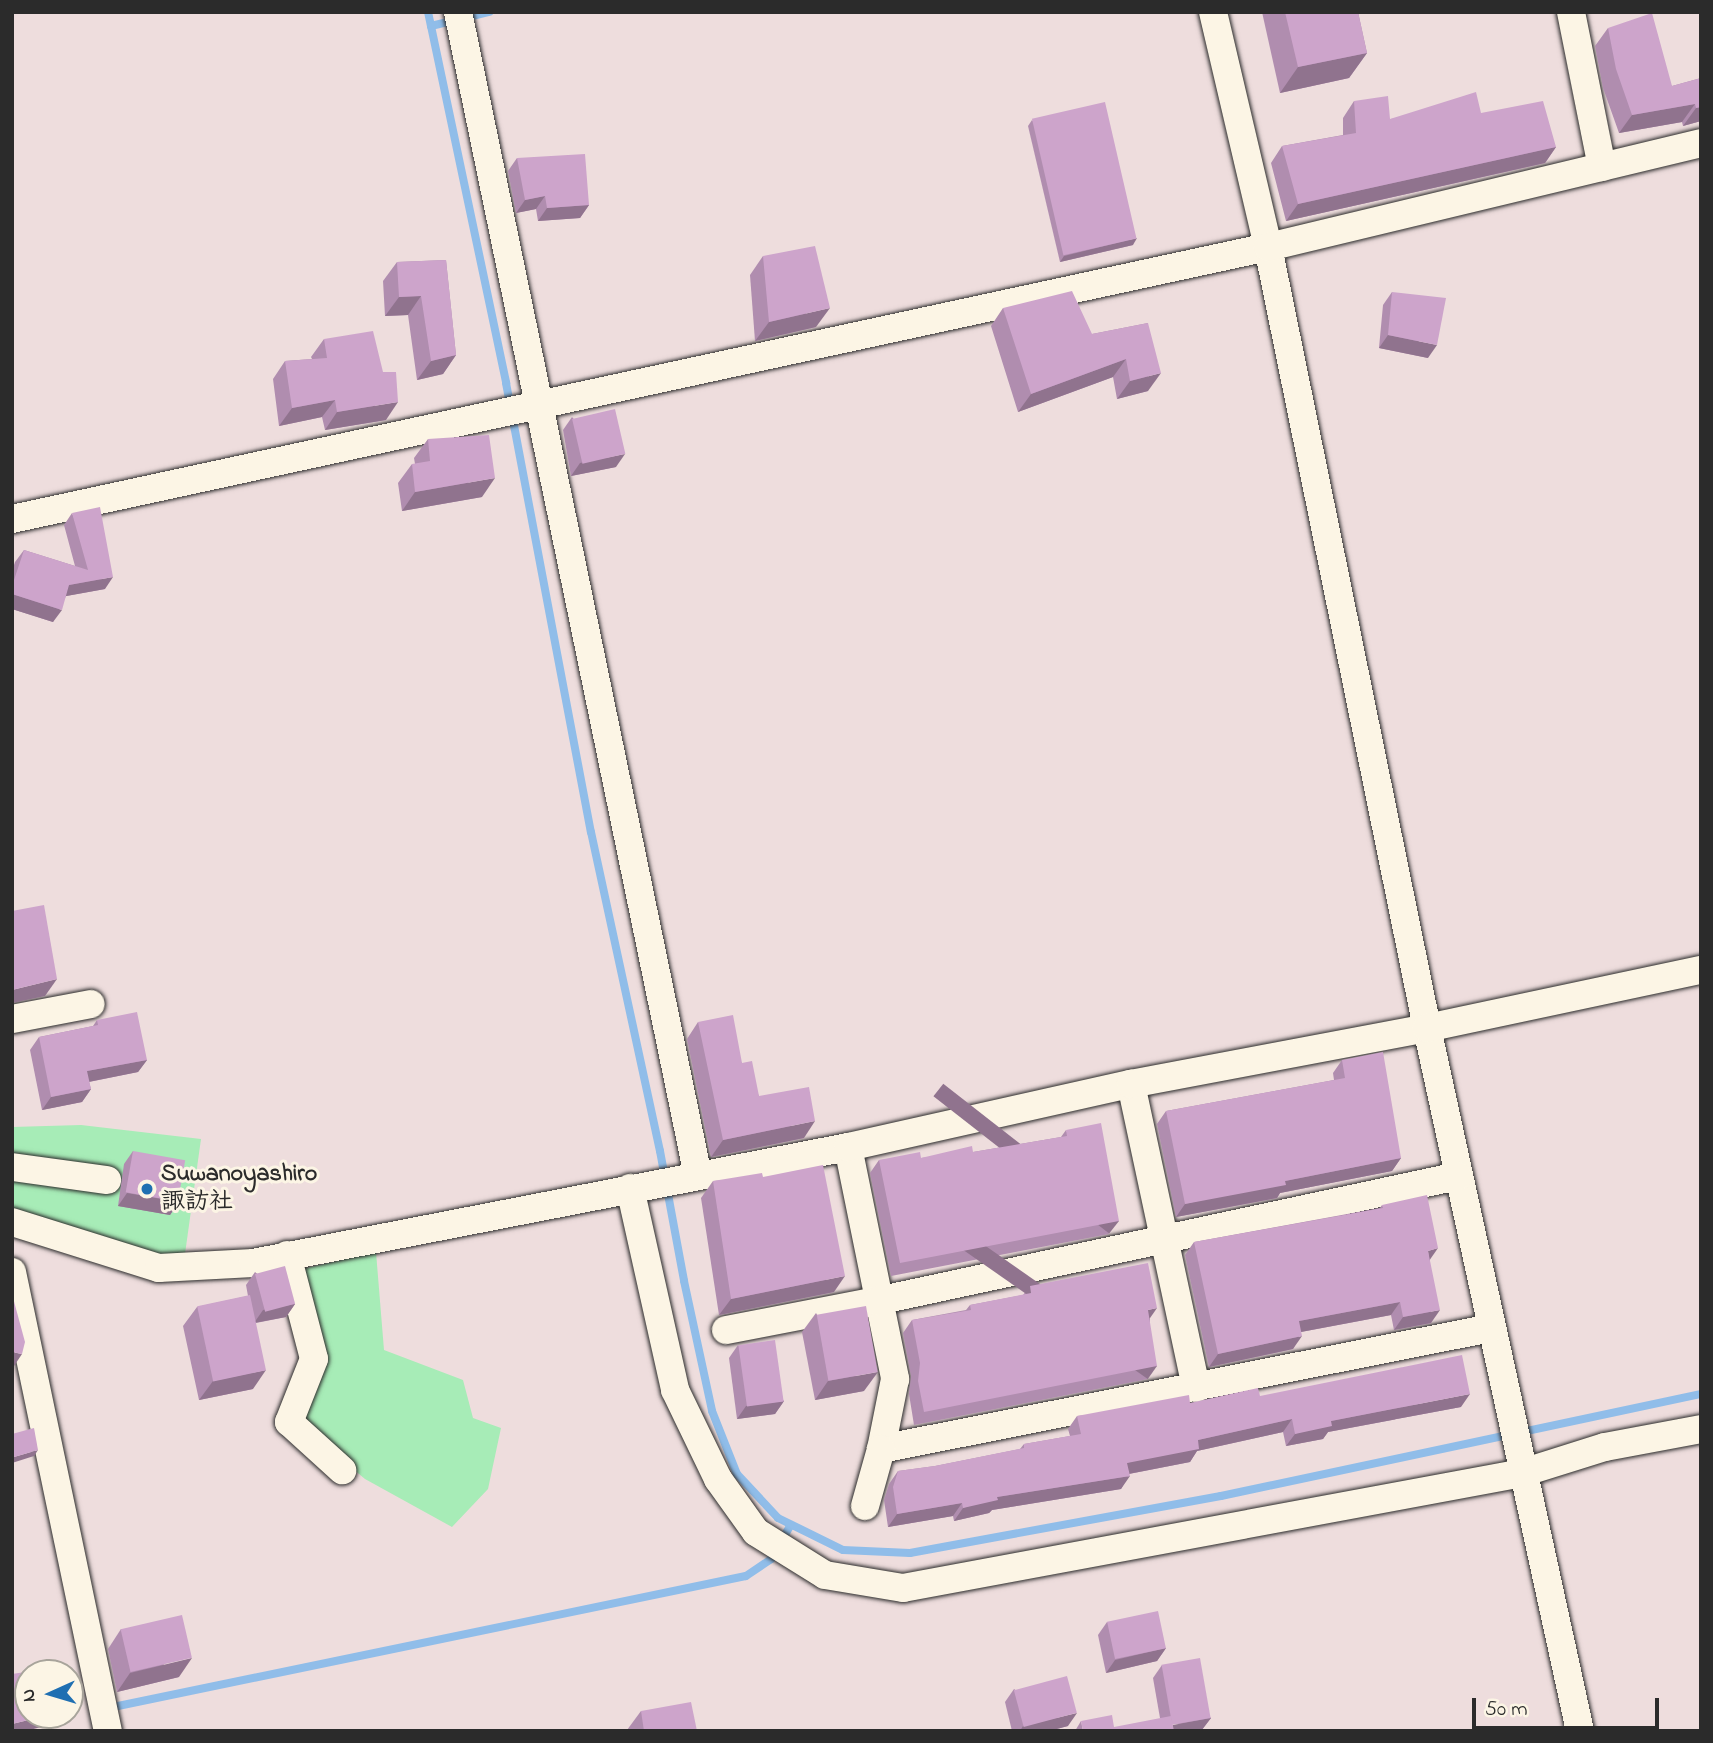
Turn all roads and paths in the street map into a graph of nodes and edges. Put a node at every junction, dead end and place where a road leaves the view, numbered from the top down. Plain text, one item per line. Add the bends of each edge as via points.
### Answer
1 (458, 12) edge
2 (1213, 12) edge
3 (1571, 12) edge
4 (1701, 143) edge
5 (1602, 167) junction
6 (1268, 247) junction
7 (539, 403) junction
8 (12, 519) edge
9 (1701, 970) edge
10 (91, 1004) dead end
11 (12, 1019) edge
12 (1427, 1028) junction
13 (1131, 1084) junction
14 (848, 1147) junction
15 (12, 1167) edge
16 (692, 1176) junction
17 (1458, 1176) junction
18 (107, 1180) dead end
19 (630, 1188) junction
20 (12, 1222) edge
21 (1165, 1241) junction
22 (288, 1255) junction
23 (12, 1272) edge
24 (877, 1301) junction
25 (1491, 1328) junction
26 (726, 1330) dead end
27 (1196, 1388) junction
28 (1701, 1429) edge
29 (881, 1449) junction
30 (342, 1470) dead end
31 (1522, 1473) junction
32 (865, 1506) dead end
33 (108, 1731) edge
34 (1580, 1731) edge

1 - 7 street
2 - 6 street
3 - 5 street
4 - 5 street
5 - 6 street
6 - 7 street
6 - 12 street
7 - 8 street
7 - 16 street
9 - 12 street
10 - 11 street
12 - 13 street
12 - 17 street
13 - 14 street
13 - 21 street
14 - 16 street
14 - 24 street
15 - 18 street
16 - 19 street
17 - 21 street
17 - 25 street
19 - 22 street
19 - 31 street via 675,1390 718,1479 756,1532 825,1575 903,1588
20 - 22 street via 159,1268 253,1263
21 - 24 street
21 - 27 street
22 - 30 street via 314,1359 289,1422
23 - 33 street
24 - 26 street
24 - 29 street via 895,1379
25 - 27 street
25 - 31 street
27 - 29 street
28 - 31 street via 1605,1447
29 - 32 street
31 - 34 street

